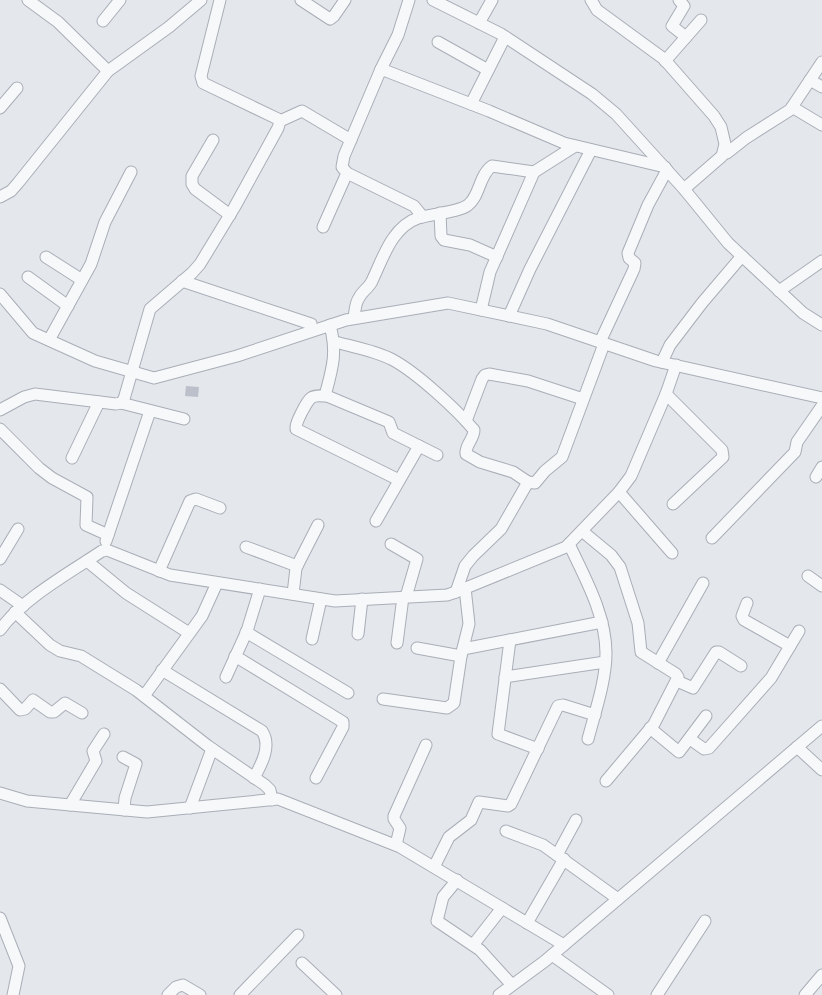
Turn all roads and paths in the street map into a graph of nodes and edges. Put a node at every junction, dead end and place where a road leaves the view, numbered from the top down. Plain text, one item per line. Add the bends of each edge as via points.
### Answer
1 (28, 0) edge
2 (120, 0) edge
3 (200, 0) edge
4 (220, 0) edge
5 (301, 0) edge
6 (345, 0) edge
7 (409, 0) edge
8 (433, 0) edge
9 (492, 0) edge
10 (591, 0) edge
11 (679, 0) edge
12 (701, 20) dead end
13 (103, 21) dead end
14 (478, 23) junction
15 (506, 37) junction
16 (686, 37) junction
17 (438, 42) dead end
18 (665, 61) junction
19 (822, 62) edge
20 (381, 69) junction
21 (488, 70) junction
22 (108, 71) junction
23 (810, 80) junction
24 (822, 87) edge
25 (17, 88) dead end
26 (471, 104) junction
27 (792, 107) junction
28 (0, 108) edge
29 (280, 121) junction
30 (822, 125) edge
31 (212, 140) dead end
32 (351, 140) junction
33 (576, 146) junction
34 (591, 150) junction
35 (723, 154) junction
36 (666, 168) junction
37 (131, 172) dead end
38 (534, 172) junction
39 (347, 173) junction
40 (684, 189) junction
41 (0, 197) edge
42 (440, 213) junction
43 (230, 215) junction
44 (423, 217) junction
45 (323, 227) dead end
46 (742, 256) junction
47 (46, 257) dead end
48 (497, 257) junction
49 (822, 261) edge
50 (28, 277) dead end
51 (82, 280) junction
52 (182, 281) junction
53 (779, 291) junction
54 (0, 294) edge
55 (68, 306) junction
56 (481, 310) junction
57 (509, 316) junction
58 (354, 318) junction
59 (330, 325) junction
60 (822, 325) edge
61 (310, 331) junction
62 (49, 340) junction
63 (335, 342) junction
64 (602, 343) junction
65 (662, 362) junction
66 (676, 365) junction
67 (130, 371) junction
68 (666, 394) junction
69 (327, 396) junction
70 (822, 398) edge
71 (584, 399) junction
72 (99, 402) junction
73 (121, 403) junction
74 (822, 406) edge
75 (0, 410) edge
76 (150, 411) junction
77 (184, 419) dead end
78 (466, 421) junction
79 (0, 429) edge
80 (418, 446) junction
81 (437, 456) dead end
82 (72, 458) dead end
83 (399, 480) junction
84 (528, 482) junction
85 (618, 492) junction
86 (673, 504) dead end
87 (220, 508) dead end
88 (376, 521) dead end
89 (318, 525) dead end
90 (18, 529) dead end
91 (582, 531) junction
92 (108, 534) junction
93 (712, 538) dead end
94 (391, 544) dead end
95 (569, 544) junction
96 (246, 547) dead end
97 (105, 551) junction
98 (672, 553) dead end
99 (0, 559) edge
100 (87, 561) junction
101 (297, 566) junction
102 (159, 571) junction
103 (808, 576) dead end
104 (217, 583) junction
105 (703, 583) dead end
106 (822, 586) edge
107 (260, 589) junction
108 (0, 590) edge
109 (461, 590) junction
110 (293, 594) junction
111 (405, 597) junction
112 (321, 599) junction
113 (362, 600) junction
114 (747, 603) dead end
115 (19, 609) junction
116 (602, 622) junction
117 (0, 630) edge
118 (799, 631) dead end
119 (246, 632) junction
120 (189, 633) junction
121 (358, 634) dead end
122 (312, 639) dead end
123 (510, 640) junction
124 (397, 643) dead end
125 (790, 646) junction
126 (417, 648) dead end
127 (462, 652) junction
128 (235, 656) junction
129 (606, 662) junction
130 (658, 663) junction
131 (741, 666) dead end
132 (162, 670) junction
133 (226, 677) dead end
134 (505, 677) junction
135 (677, 681) junction
136 (0, 689) edge
137 (348, 692) dead end
138 (144, 696) junction
139 (383, 699) dead end
140 (82, 713) dead end
141 (594, 715) junction
142 (706, 716) dead end
143 (822, 726) edge
144 (650, 728) junction
145 (104, 734) dead end
146 (588, 739) dead end
147 (690, 739) junction
148 (426, 745) dead end
149 (798, 747) junction
150 (212, 749) junction
151 (538, 749) junction
152 (123, 757) dead end
153 (822, 770) edge
154 (254, 778) junction
155 (316, 778) dead end
156 (606, 781) dead end
157 (0, 793) edge
158 (272, 800) junction
159 (70, 805) junction
160 (190, 808) junction
161 (124, 810) junction
162 (576, 820) dead end
163 (506, 831) dead end
164 (396, 845) junction
165 (560, 857) junction
166 (434, 867) junction
167 (457, 880) junction
168 (618, 899) junction
169 (502, 908) junction
170 (0, 918) edge
171 (705, 921) dead end
172 (527, 923) junction
173 (298, 935) dead end
174 (473, 945) junction
175 (564, 945) junction
176 (552, 955) junction
177 (302, 964) dead end
178 (822, 974) edge
179 (512, 985) junction
180 (13, 995) edge
181 (168, 995) edge
182 (200, 995) edge
183 (240, 995) edge
184 (336, 995) edge
185 (499, 995) edge
186 (608, 995) edge
187 (657, 995) edge
188 (805, 995) edge

1 - 22 street via 58,22
2 - 13 street
3 - 22 street via 169,27
4 - 29 street via 201,76 202,83
5 - 6 street via 330,19
7 - 20 street via 398,35
8 - 14 street
9 - 14 street
10 - 18 street via 597,10
11 - 16 street via 684,6 672,26
12 - 16 street
14 - 15 street
15 - 21 street
15 - 36 street via 592,94 616,114
16 - 18 street
17 - 21 street
18 - 35 street via 717,121 724,136
19 - 23 street
20 - 26 street
20 - 32 street
21 - 26 street
22 - 41 street via 18,183
23 - 24 street
23 - 27 street
25 - 28 street
26 - 33 street
27 - 30 street
27 - 35 street
29 - 32 street via 302,111
29 - 43 street
31 - 43 street via 192,176 192,184
32 - 39 street via 341,164
33 - 34 street
33 - 38 street
34 - 36 street
34 - 57 street
35 - 40 street
36 - 40 street
36 - 64 street via 628,253 628,258 635,263 634,269
37 - 51 street via 104,222 93,258
38 - 42 street via 492,166 470,204
38 - 48 street
39 - 44 street via 414,206
39 - 45 street
40 - 46 street via 728,243
42 - 44 street
42 - 48 street via 442,239 470,245
43 - 52 street via 200,264
44 - 58 street via 407,223 395,236 369,286 359,298
46 - 53 street
46 - 65 street via 670,345
47 - 51 street
48 - 56 street via 487,281
49 - 53 street
50 - 55 street
51 - 55 street
52 - 61 street via 311,324
52 - 67 street via 150,309
53 - 60 street via 803,313
54 - 62 street via 32,333
55 - 62 street
56 - 57 street
56 - 58 street via 448,303
57 - 64 street via 547,324
58 - 59 street
59 - 61 street
59 - 63 street
61 - 67 street via 237,356 154,378
62 - 67 street via 95,361
63 - 69 street
63 - 78 street via 392,359 417,376
64 - 65 street
64 - 71 street
65 - 66 street
66 - 68 street
66 - 70 street
67 - 73 street
68 - 85 street via 634,471
68 - 86 street via 723,454 722,460
69 - 80 street via 389,422 394,433
69 - 83 street via 310,398 296,423 296,429
71 - 78 street via 528,381 489,374 482,379
71 - 84 street via 562,457 544,470 535,483
72 - 73 street
72 - 75 street via 35,394
72 - 82 street
73 - 76 street
74 - 93 street via 797,442 795,452
76 - 77 street
76 - 92 street
78 - 84 street via 474,433 466,448 466,454 480,462 513,472
79 - 92 street via 44,472 87,497 86,525
80 - 81 street
80 - 83 street
83 - 88 street
84 - 109 street via 501,529 465,566
85 - 91 street
85 - 98 street
87 - 102 street via 196,499 190,501
89 - 101 street
90 - 99 street
91 - 95 street
91 - 130 street via 611,555 620,567 638,623 641,652
92 - 97 street
94 - 111 street via 417,558
95 - 109 street
95 - 116 street
96 - 101 street
97 - 100 street
97 - 102 street via 111,551
100 - 115 street
100 - 120 street via 126,593
101 - 110 street
102 - 104 street
103 - 106 street
104 - 107 street
104 - 120 street via 204,611
105 - 130 street
107 - 110 street
107 - 119 street
108 - 115 street
109 - 111 street via 447,595
109 - 127 street via 468,624
110 - 112 street
111 - 113 street
111 - 124 street
112 - 113 street
112 - 122 street
113 - 121 street
114 - 125 street via 742,616 744,620
115 - 117 street
115 - 138 street via 55,648 81,656
116 - 123 street
116 - 129 street
118 - 125 street
119 - 128 street
119 - 137 street
120 - 132 street
123 - 127 street
123 - 134 street
125 - 147 street via 771,678 709,748 704,749
126 - 127 street
127 - 139 street via 452,706 447,708
128 - 133 street
128 - 155 street via 343,722 343,727
129 - 134 street
129 - 141 street
130 - 135 street via 676,674
131 - 135 street via 716,652 693,688
132 - 138 street
132 - 154 street via 262,731 265,738 264,758
134 - 151 street via 498,734
135 - 144 street
136 - 140 street via 20,710 25,709 33,700 50,712 54,712 65,703
138 - 150 street
141 - 146 street
141 - 151 street via 563,705 558,706
142 - 147 street
143 - 149 street
144 - 147 street via 679,752
144 - 156 street
145 - 159 street via 93,751 96,761
148 - 164 street via 394,816 400,828
149 - 153 street
149 - 168 street
150 - 154 street
150 - 160 street
151 - 166 street via 511,804 508,806 480,802 471,820 449,837
152 - 161 street via 136,764 125,798
154 - 158 street via 270,790
157 - 159 street via 28,801
158 - 160 street
158 - 164 street via 278,799
159 - 161 street
160 - 161 street via 147,812
162 - 165 street
163 - 165 street via 533,840
164 - 166 street
165 - 168 street
165 - 172 street
166 - 167 street
167 - 169 street
167 - 174 street via 443,897 437,921
168 - 175 street
169 - 172 street
169 - 174 street
170 - 180 street via 19,966
171 - 187 street
172 - 175 street
173 - 183 street
174 - 179 street
175 - 176 street
176 - 179 street
176 - 186 street
177 - 184 street
178 - 188 street
179 - 185 street
181 - 182 street via 180,985 187,986

